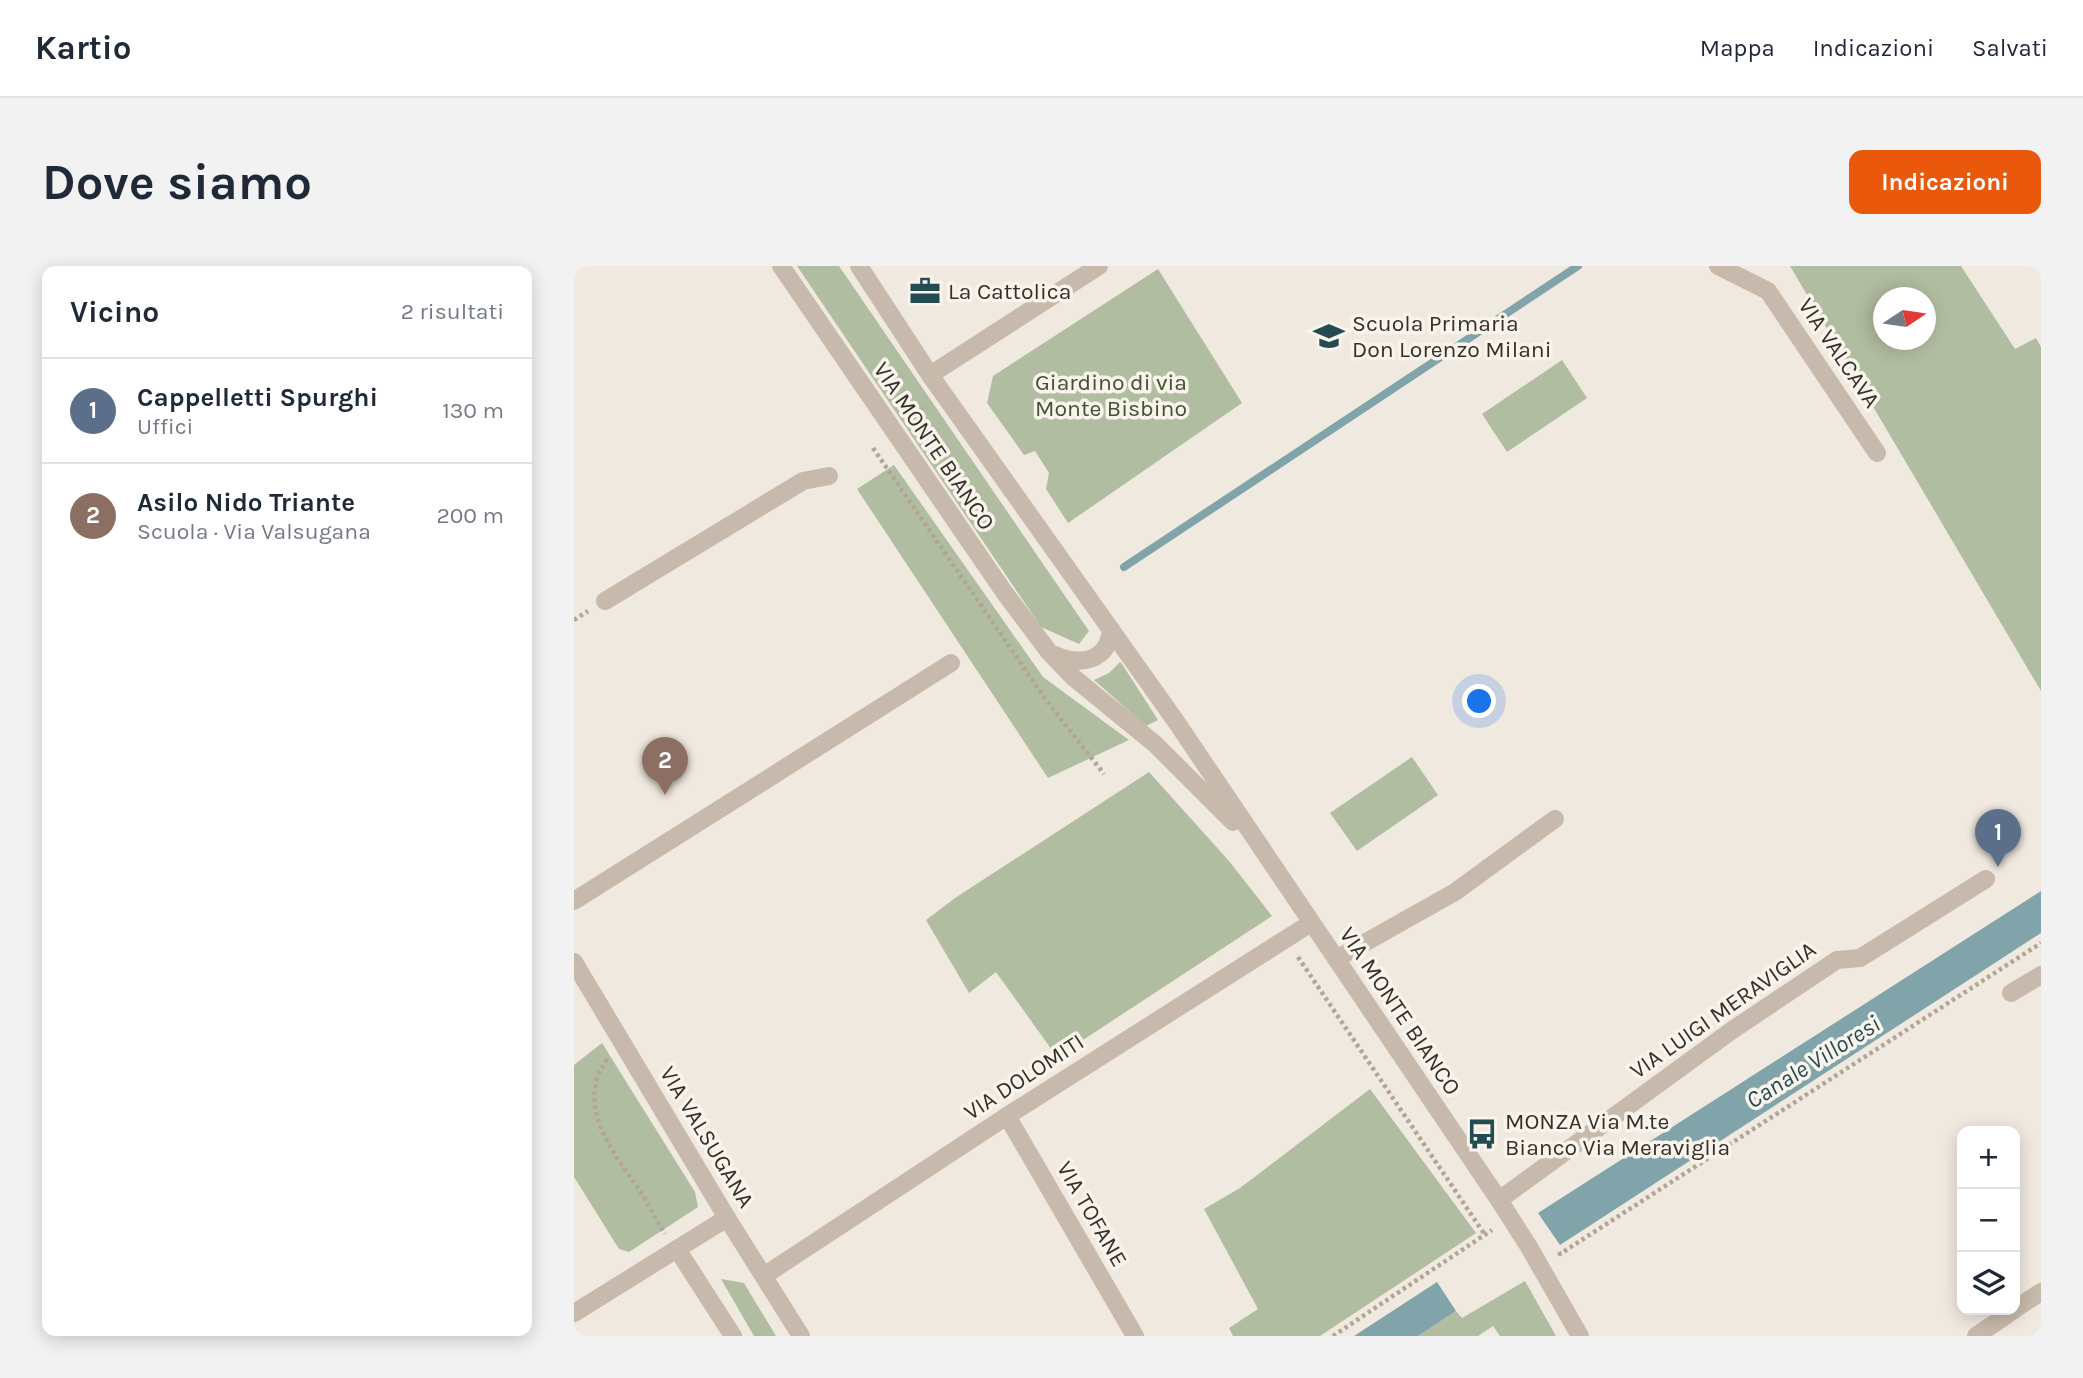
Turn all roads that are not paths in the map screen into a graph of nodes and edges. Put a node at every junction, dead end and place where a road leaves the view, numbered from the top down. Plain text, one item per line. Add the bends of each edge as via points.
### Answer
1 (781, 266) edge
2 (859, 266) edge
3 (1099, 266) edge
4 (1718, 266) edge
5 (930, 375) junction
6 (1877, 453) dead end
7 (829, 476) dead end
8 (605, 601) dead end
9 (1111, 629) junction
10 (1049, 652) junction
11 (951, 663) dead end
12 (1555, 819) dead end
13 (1260, 849) junction
14 (1986, 879) dead end
15 (574, 901) edge
16 (1311, 923) junction
17 (1336, 959) junction
18 (574, 962) edge
19 (2041, 975) edge
20 (2011, 993) dead end
21 (1007, 1116) junction
22 (1499, 1200) junction
23 (727, 1218) junction
24 (677, 1249) junction
25 (765, 1275) junction
26 (2041, 1292) edge
27 (2020, 1307) edge
28 (574, 1313) edge
29 (2008, 1315) edge
30 (733, 1336) edge
31 (801, 1336) edge
32 (1135, 1336) edge
33 (1580, 1336) edge
34 (1976, 1336) edge

1 - 10 street, VIA MONTE BIANCO via 1003,592
2 - 5 street, VIA MONTE BIANCO
3 - 5 street
4 - 6 street, VIA VALCAVA via 1768,291
5 - 9 street, VIA MONTE BIANCO
7 - 8 street via 803,481
9 - 10 street via 1107,645 1088,660 1068,661
9 - 13 street, VIA MONTE BIANCO
10 - 13 street, VIA MONTE BIANCO via 1155,744
11 - 15 street
12 - 17 street via 1455,892
13 - 16 street, VIA MONTE BIANCO
14 - 22 street, VIA LUIGI MERAVIGLIA via 1860,958 1837,960 1826,967
16 - 17 street, VIA MONTE BIANCO
16 - 21 street, VIA DOLOMITI
17 - 22 street, VIA MONTE BIANCO
18 - 23 street, VIA VALSUGANA
19 - 20 street
21 - 25 street, VIA DOLOMITI
21 - 32 street, VIA TOFANE
22 - 33 street, VIA MONTE BIANCO
23 - 24 street
23 - 25 street, VIA VALSUGANA
24 - 28 street
24 - 30 street
25 - 31 street, VIA VALSUGANA
26 - 27 street
29 - 34 street

